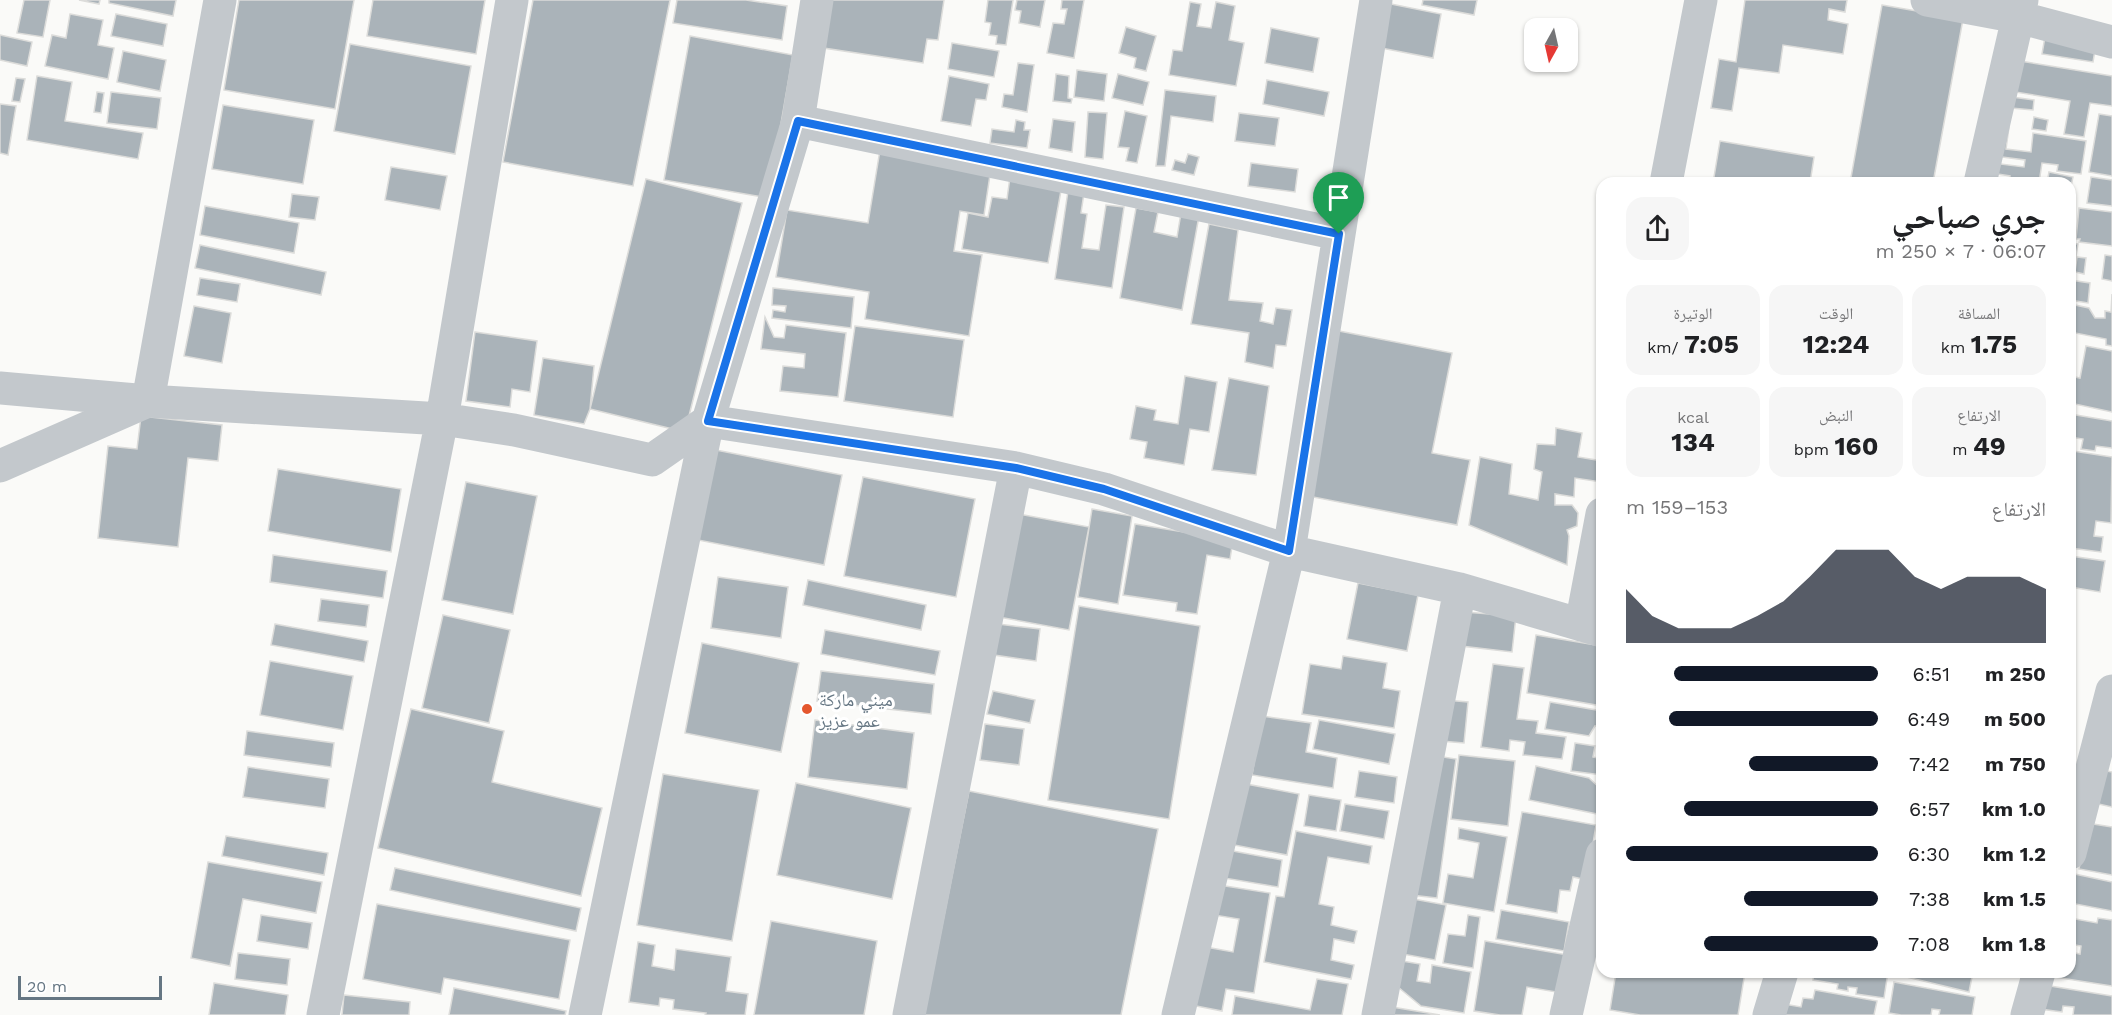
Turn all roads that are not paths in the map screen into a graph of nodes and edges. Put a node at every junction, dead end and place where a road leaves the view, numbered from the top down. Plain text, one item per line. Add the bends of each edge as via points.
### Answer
1 (220, 0) edge
2 (512, 0) edge
3 (817, 0) edge
4 (1376, 0) edge
5 (1701, 0) edge
6 (1927, 0) edge
7 (2020, 9) edge
8 (2112, 42) edge
9 (798, 121) junction
10 (1667, 177) edge
11 (1981, 177) edge
12 (1339, 234) junction
13 (0, 387) edge
14 (148, 401) junction
15 (442, 419) junction
16 (708, 421) junction
17 (0, 466) edge
18 (1016, 468) junction
19 (1289, 551) junction
20 (1596, 576) edge
21 (1460, 589) junction
22 (1591, 628) edge
23 (2112, 691) edge
24 (2093, 746) edge
25 (2076, 825) edge
26 (1596, 882) edge
27 (1780, 978) edge
28 (2036, 978) edge
29 (323, 1015) edge
30 (585, 1015) edge
31 (909, 1015) edge
32 (1178, 1015) edge
33 (1378, 1015) edge
34 (1566, 1015) edge
35 (1769, 1015) edge
36 (2027, 1015) edge

1 - 14 street
2 - 15 street
3 - 9 street
4 - 12 street
5 - 10 street
6 - 7 street
7 - 8 street
7 - 11 street
9 - 12 street
9 - 16 street
12 - 19 street
13 - 14 street
14 - 15 street
14 - 17 street
15 - 16 street via 514,430 652,460
15 - 29 street
16 - 18 street
16 - 30 street
18 - 19 street via 1104,489
18 - 31 street
19 - 21 street
19 - 32 street
20 - 22 street
21 - 22 street
21 - 33 street
23 - 24 street
24 - 25 street
26 - 34 street
27 - 35 street
28 - 36 street

